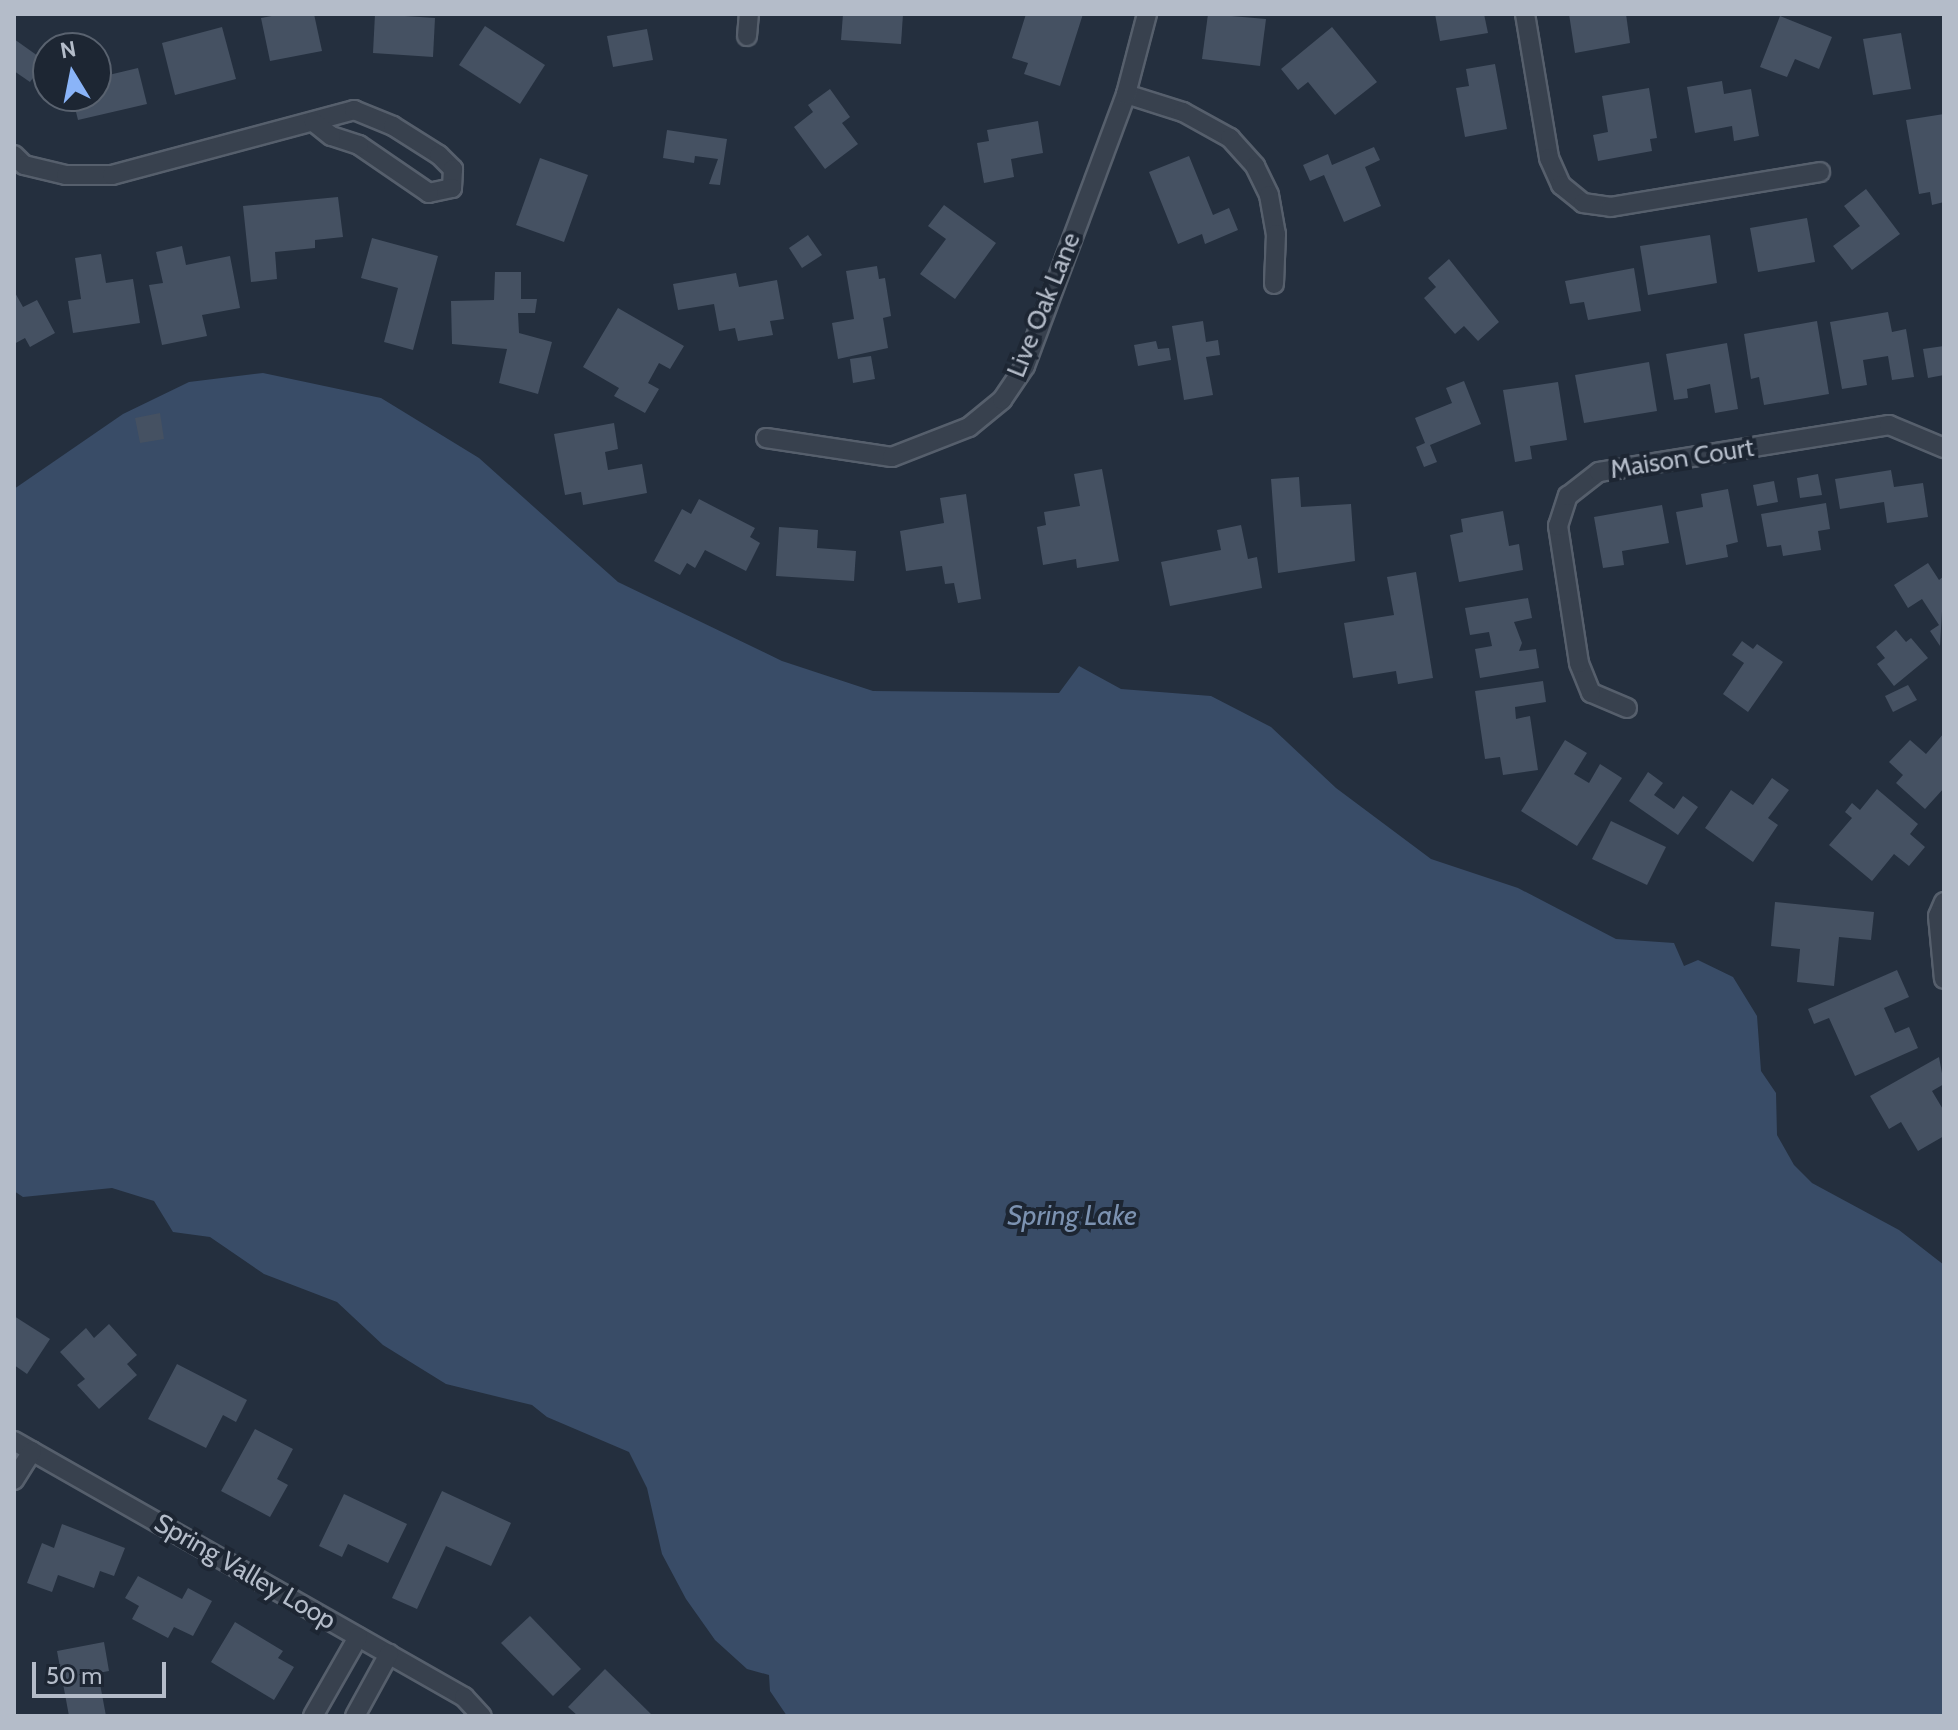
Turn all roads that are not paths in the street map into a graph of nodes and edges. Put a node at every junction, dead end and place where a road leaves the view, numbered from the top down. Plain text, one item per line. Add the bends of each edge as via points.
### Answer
1 (749, 14) edge
2 (1147, 14) edge
3 (1525, 14) edge
4 (747, 36) dead end
5 (1126, 94) junction
6 (314, 122) junction
7 (14, 155) edge
8 (1820, 172) dead end
9 (1274, 284) dead end
10 (766, 438) dead end
11 (1944, 448) edge
12 (1627, 708) dead end
13 (1944, 902) edge
14 (1944, 979) edge
15 (14, 1441) edge
16 (32, 1451) junction
17 (14, 1480) edge
18 (358, 1637) junction
19 (389, 1654) junction
20 (313, 1716) edge
21 (355, 1716) edge
22 (482, 1716) edge

1 - 4 street
2 - 5 street, Live Oak Lane
3 - 8 street via 1549,158 1561,185 1583,203 1611,207
5 - 9 street via 1183,112 1230,138 1255,166 1269,195 1276,234
5 - 10 street, Live Oak Lane via 1025,366 1002,400 969,427 892,457
6 - 6 street via 331,136 359,145 429,193 452,188 453,169 393,126 354,110
6 - 7 street via 112,175 66,175 24,165
11 - 12 street, Maison Court via 1889,425 1599,472 1568,496 1558,526 1579,663 1591,693
13 - 14 street via 1938,916
15 - 16 street, Spring Valley Loop
16 - 17 street
16 - 18 street, Spring Valley Loop
18 - 19 street, Spring Valley Loop
18 - 20 street
19 - 21 street
19 - 22 street, Spring Valley Loop via 464,1697

